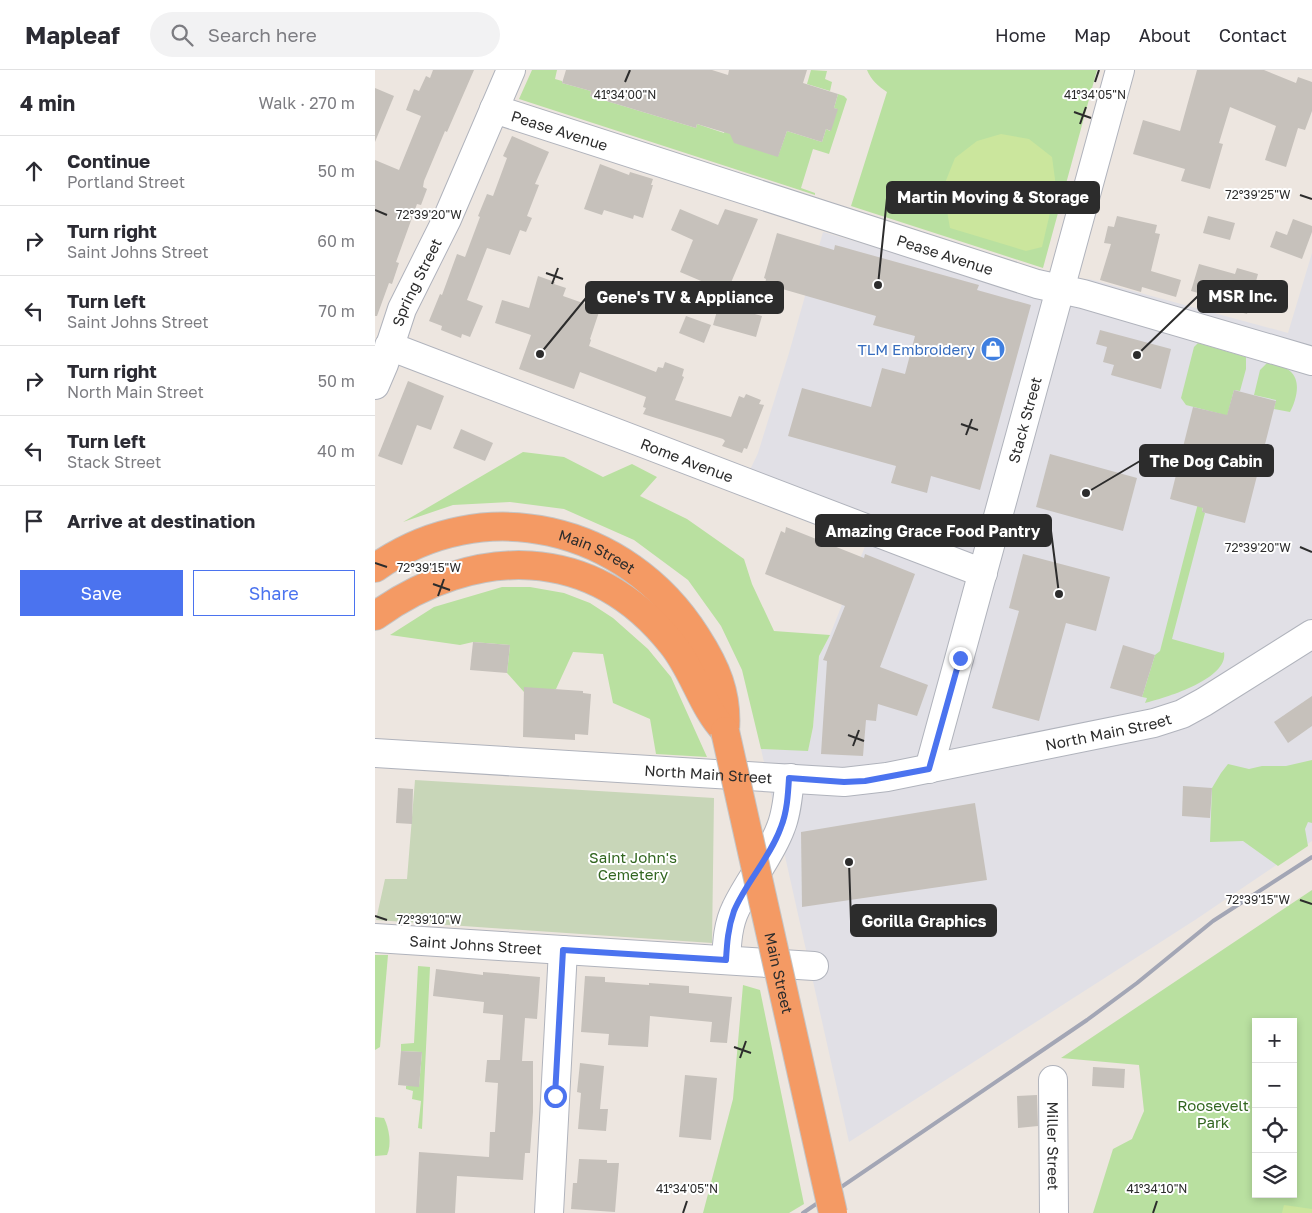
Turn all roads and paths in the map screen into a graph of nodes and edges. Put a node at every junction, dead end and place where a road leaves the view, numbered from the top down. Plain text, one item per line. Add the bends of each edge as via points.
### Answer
1 (511, 70) edge
2 (1119, 70) edge
3 (494, 108) junction
4 (1061, 288) junction
5 (389, 346) junction
6 (1312, 362) edge
7 (375, 386) edge
8 (375, 568) edge
9 (983, 573) junction
10 (375, 616) edge
11 (1312, 634) edge
12 (725, 732) junction
13 (375, 753) edge
14 (929, 769) junction
15 (789, 778) junction
16 (375, 938) edge
17 (563, 950) junction
18 (726, 960) junction
19 (814, 966) dead end
20 (1053, 1080) dead end
21 (549, 1213) edge
22 (833, 1213) edge
23 (1054, 1213) edge

1 - 3 street, Spring Street
2 - 4 street, Stack Street
3 - 4 street, Pease Avenue via 1027,280
3 - 5 street, Spring Street via 447,219 407,297
4 - 6 street, Pease Avenue
4 - 9 street, Stack Street
5 - 7 street, Spring Street
5 - 9 street, Rome Avenue
8 - 12 highway, Main Street via 422,542 491,526 544,530 597,548 648,581 689,625 722,689 726,708
9 - 14 street, Stack Street
10 - 12 highway, Main Street via 422,588 474,569 527,565 579,576 625,599 661,630 684,660
11 - 14 street, North Main Street via 1182,714 1153,723
12 - 22 highway, Main Street, bridge
13 - 15 street, North Main Street
14 - 15 street, North Main Street via 865,781
15 - 18 street via 781,826 771,850 735,909
16 - 17 street, Saint Johns Street
17 - 18 street, Saint Johns Street
17 - 21 street
18 - 19 street, Saint Johns Street
20 - 23 street, Miller Street

